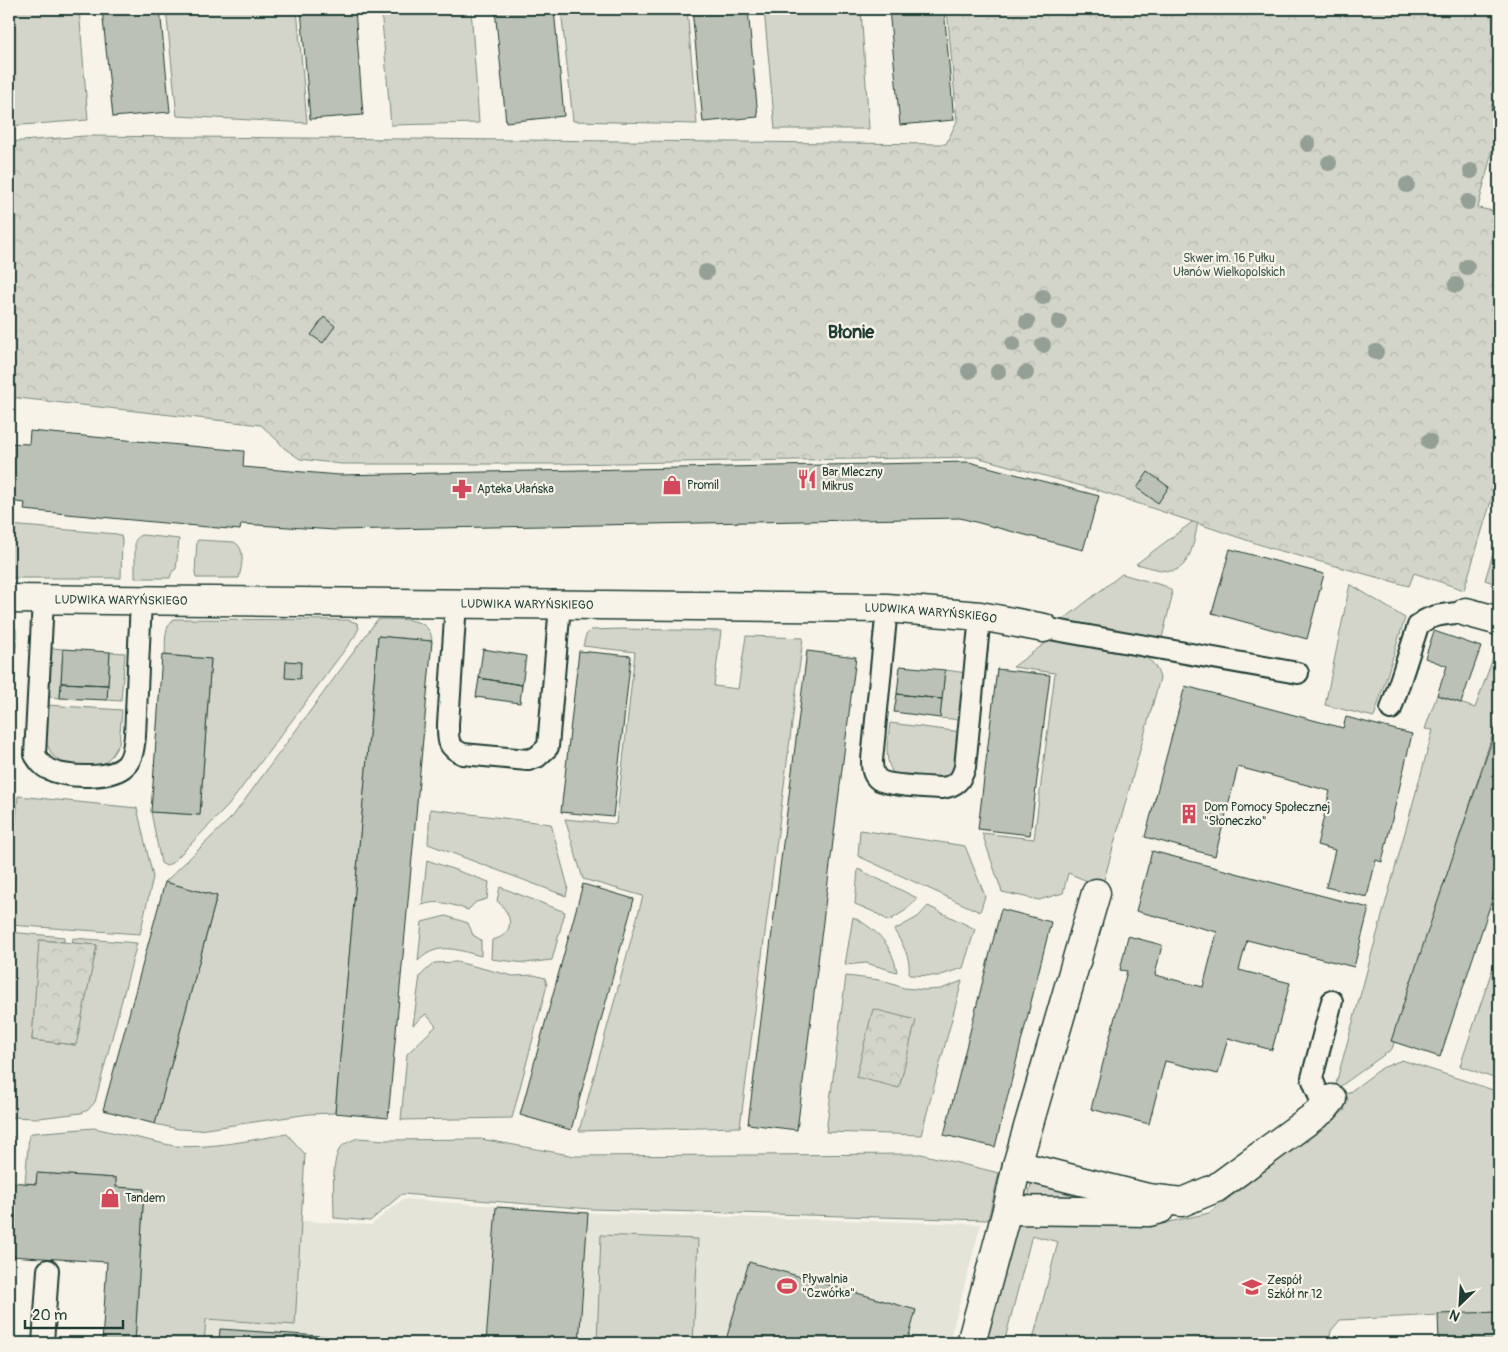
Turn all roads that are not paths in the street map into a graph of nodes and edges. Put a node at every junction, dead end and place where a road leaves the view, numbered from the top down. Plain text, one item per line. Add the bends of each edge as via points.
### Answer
1 (9, 599) edge
2 (43, 600) junction
3 (141, 600) junction
4 (456, 603) junction
5 (560, 606) junction
6 (887, 608) junction
7 (1466, 612) joint
8 (980, 616) junction
9 (1499, 621) edge
10 (1044, 628) joint
11 (1298, 673) dead end
12 (1391, 709) dead end
13 (1096, 892) dead end
14 (1332, 1002) dead end
15 (1328, 1104) joint
16 (1018, 1164) junction
17 (1182, 1202) junction
18 (1007, 1210) junction
19 (48, 1270) dead end
20 (43, 1343) edge
21 (971, 1343) edge

1 - 2 street, LUDWIKA WARYŃSKIEGO
2 - 3 street, LUDWIKA WARYŃSKIEGO
2 - 3 lane via 35,755 40,764 60,773 99,776 122,769 132,754
3 - 4 street, LUDWIKA WARYŃSKIEGO
4 - 5 street, LUDWIKA WARYŃSKIEGO
4 - 5 lane via 449,744 463,754 528,760 548,747
5 - 6 street, LUDWIKA WARYŃSKIEGO
6 - 8 street, LUDWIKA WARYŃSKIEGO
6 - 8 lane via 873,773 878,780 887,783 942,788 958,782 964,767
7 - 9 street
7 - 12 lane via 1434,617 1418,626
8 - 10 street, LUDWIKA WARYŃSKIEGO
10 - 11 lane
13 - 16 street
14 - 15 lane via 1312,1078
15 - 17 street via 1216,1188
16 - 17 street via 1148,1198
16 - 18 street
17 - 18 street via 1149,1212
18 - 21 street
19 - 20 lane

